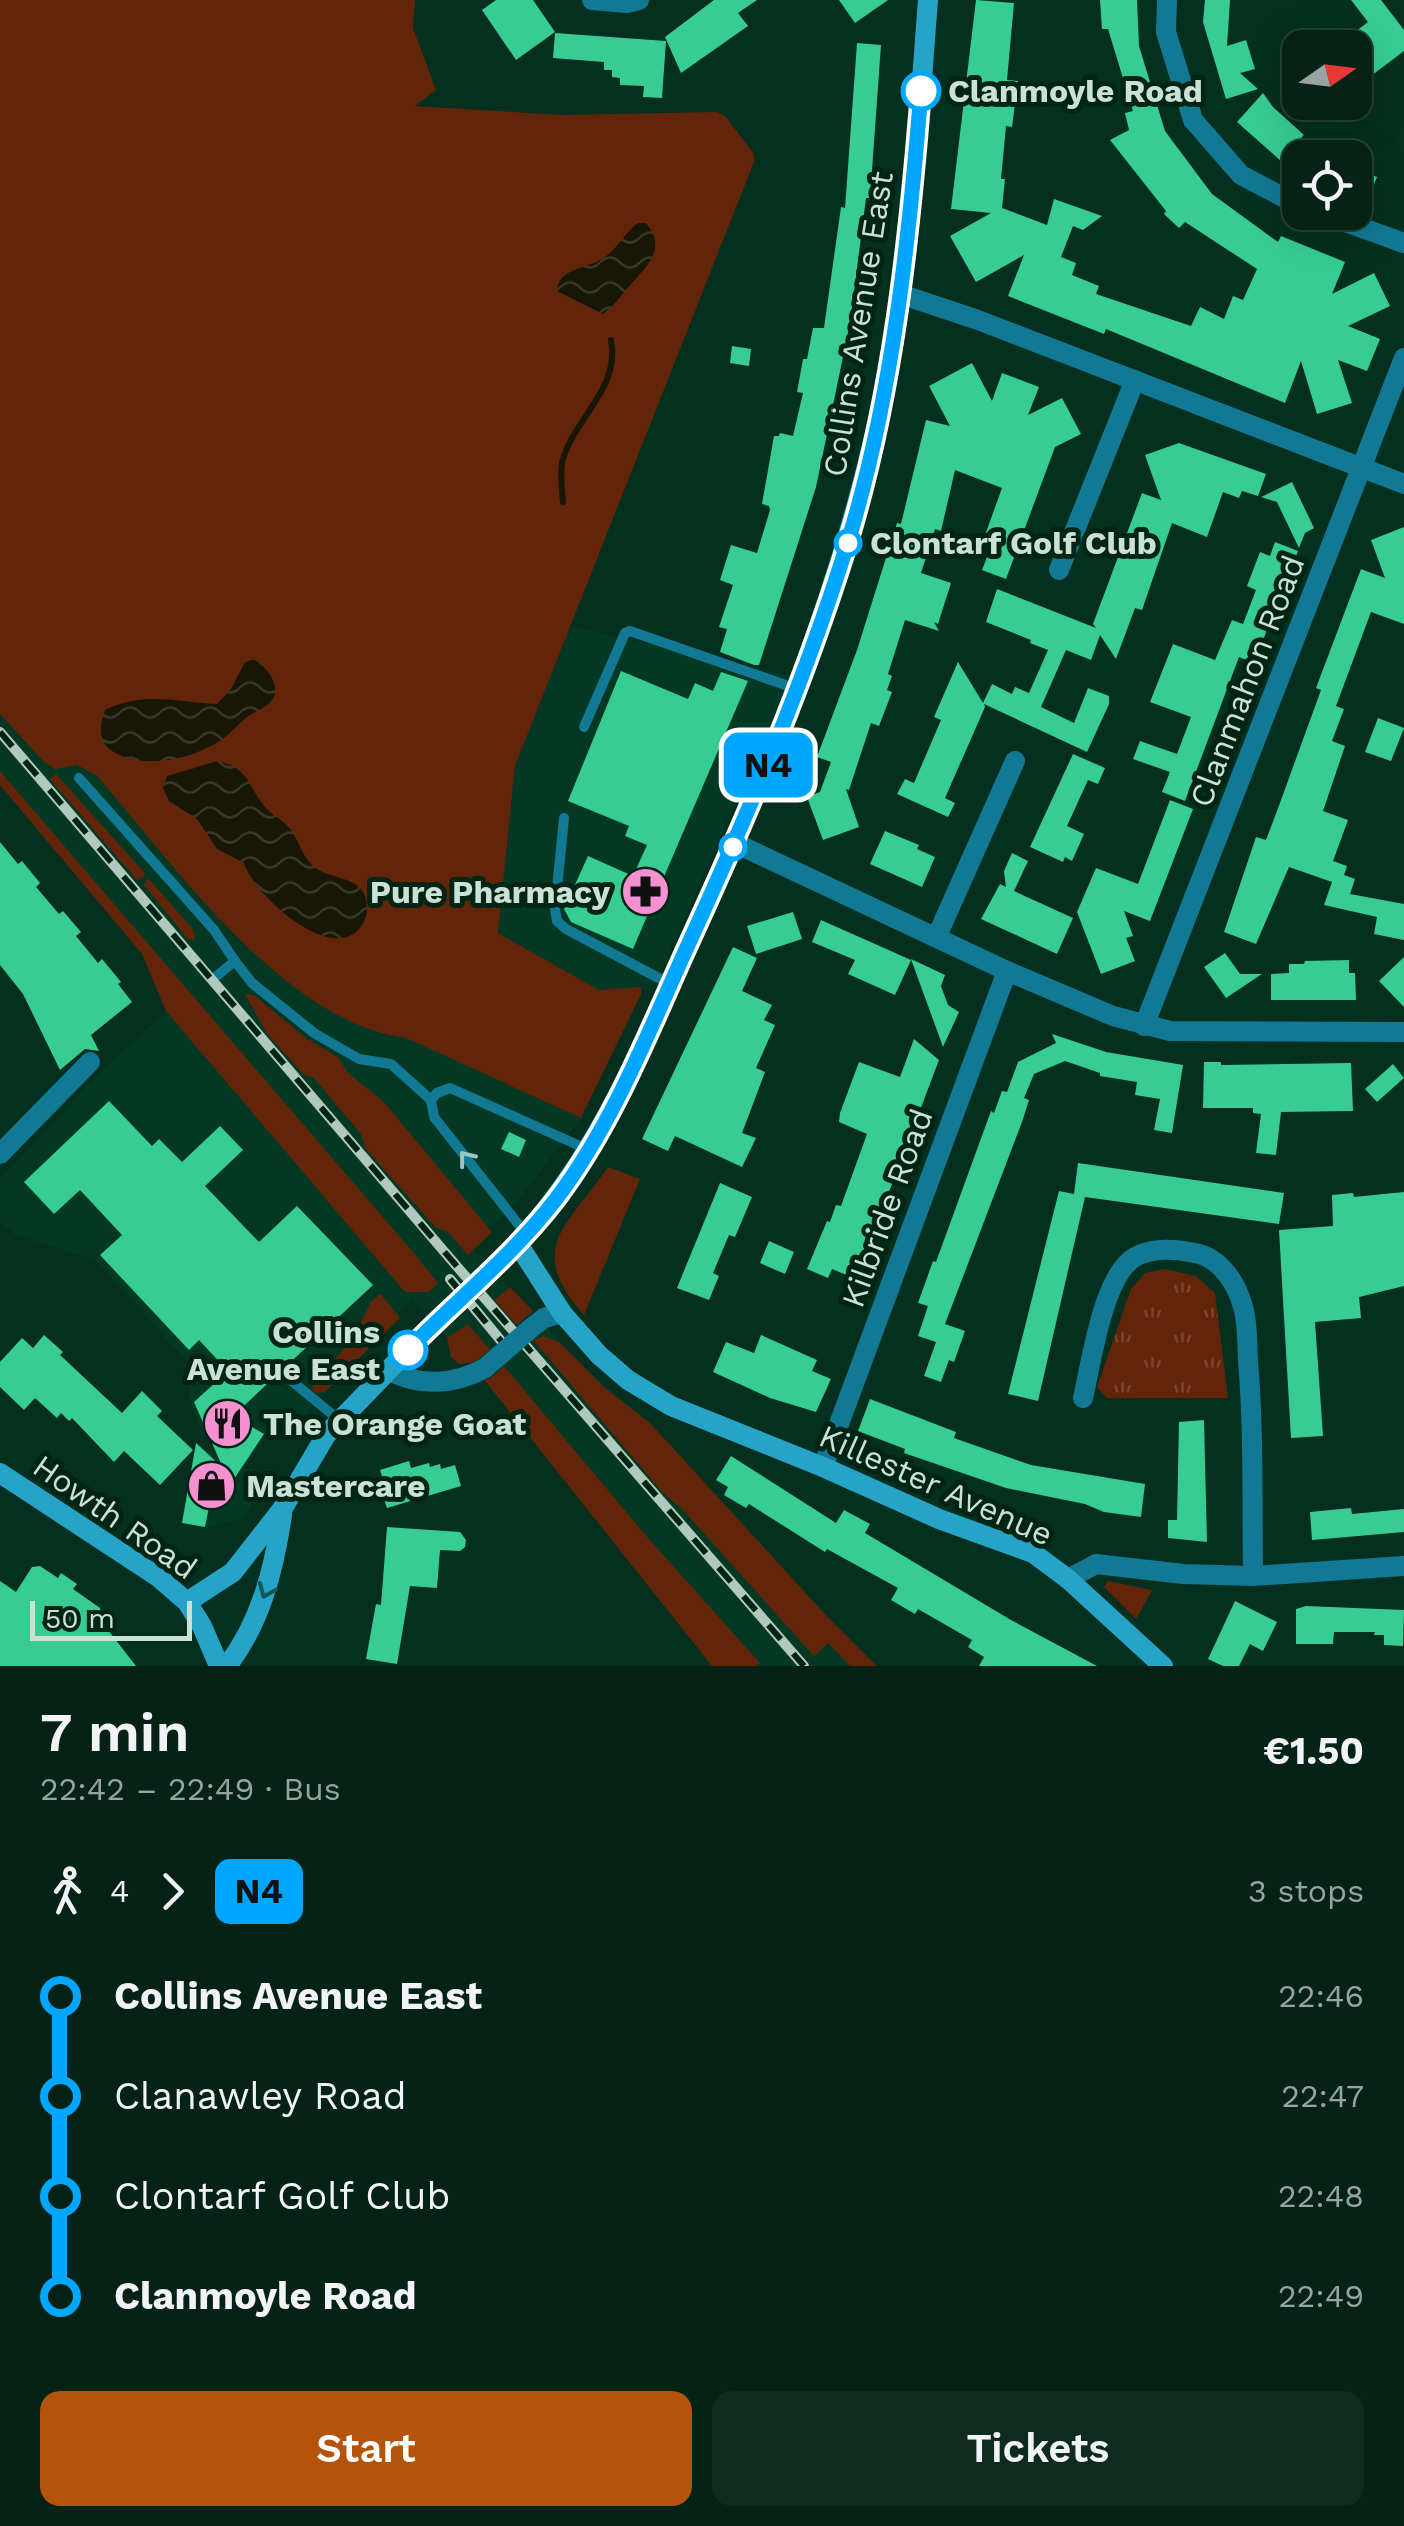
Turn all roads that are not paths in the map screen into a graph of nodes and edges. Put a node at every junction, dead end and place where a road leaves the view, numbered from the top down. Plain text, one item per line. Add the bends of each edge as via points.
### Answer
1 (592, 0) edge
2 (639, 0) edge
3 (928, 0) edge
4 (1167, 0) edge
5 (1282, 197) edge
6 (1366, 230) edge
7 (1404, 244) edge
8 (900, 294) junction
9 (1404, 358) edge
10 (1135, 380) junction
11 (1363, 469) junction
12 (1404, 484) edge
13 (1059, 570) dead end
14 (798, 689) junction
15 (584, 727) dead end
16 (1014, 761) dead end
17 (79, 778) dead end
18 (564, 818) dead end
19 (734, 843) junction
20 (937, 936) junction
21 (235, 960) junction
22 (1008, 971) junction
23 (213, 979) dead end
24 (670, 984) junction
25 (1144, 1026) junction
26 (1404, 1032) edge
27 (90, 1062) dead end
28 (431, 1100) junction
29 (590, 1150) junction
30 (0, 1154) edge
31 (522, 1239) junction
32 (562, 1313) junction
33 (388, 1370) junction
34 (288, 1378) dead end
35 (1082, 1398) dead end
36 (338, 1420) junction
37 (823, 1467) junction
38 (0, 1473) edge
39 (283, 1508) junction
40 (1404, 1566) edge
41 (1253, 1576) junction
42 (1068, 1579) junction
43 (187, 1602) junction
44 (219, 1666) edge
45 (227, 1666) edge
46 (1163, 1666) edge

1 - 2 street
3 - 8 main road, Collins Avenue East
4 - 5 street via 1166,32 1193,120 1241,175
6 - 7 street
8 - 10 street
8 - 14 main road, Collins Avenue East via 878,425 848,543
9 - 11 street, Clanmahon Road
10 - 11 street
10 - 13 street
11 - 12 street
11 - 25 street, Clanmahon Road
14 - 15 lane via 630,631
14 - 19 main road, Collins Avenue East
16 - 20 street
17 - 21 lane
18 - 24 lane via 557,922
19 - 20 street
19 - 24 main road, Collins Avenue East
20 - 22 street
21 - 23 lane
21 - 28 lane via 252,983 314,1034 359,1059 392,1064
22 - 25 street
22 - 37 street, Kilbride Road
24 - 29 main road, Collins Avenue East
25 - 26 street
27 - 30 street
28 - 29 lane via 450,1088
31 -> 28 lane via 434,1117
29 - 31 main road, Collins Avenue East
31 - 32 main road, Killester Avenue
31 - 33 main road, Collins Avenue East, bridge
32 - 33 street, bridge via 544,1318 486,1368 462,1378 416,1382
32 - 37 main road, Killester Avenue via 598,1355 671,1406
33 - 36 main road, Collins Avenue East
34 - 36 lane
35 - 41 street via 1117,1274 1133,1258 1173,1249 1204,1255 1221,1268 1245,1313
36 - 39 main road, Collins Avenue East
37 - 42 main road, Killester Avenue via 1033,1553
38 - 43 main road, Howth Road
39 - 43 main road, Collins Avenue East via 233,1572
39 -> 45 main road, Collins Avenue East via 274,1573
40 - 41 street, Killester Avenue
41 - 42 street, Killester Avenue via 1096,1564
42 - 46 main road
43 - 44 main road, Howth Road

